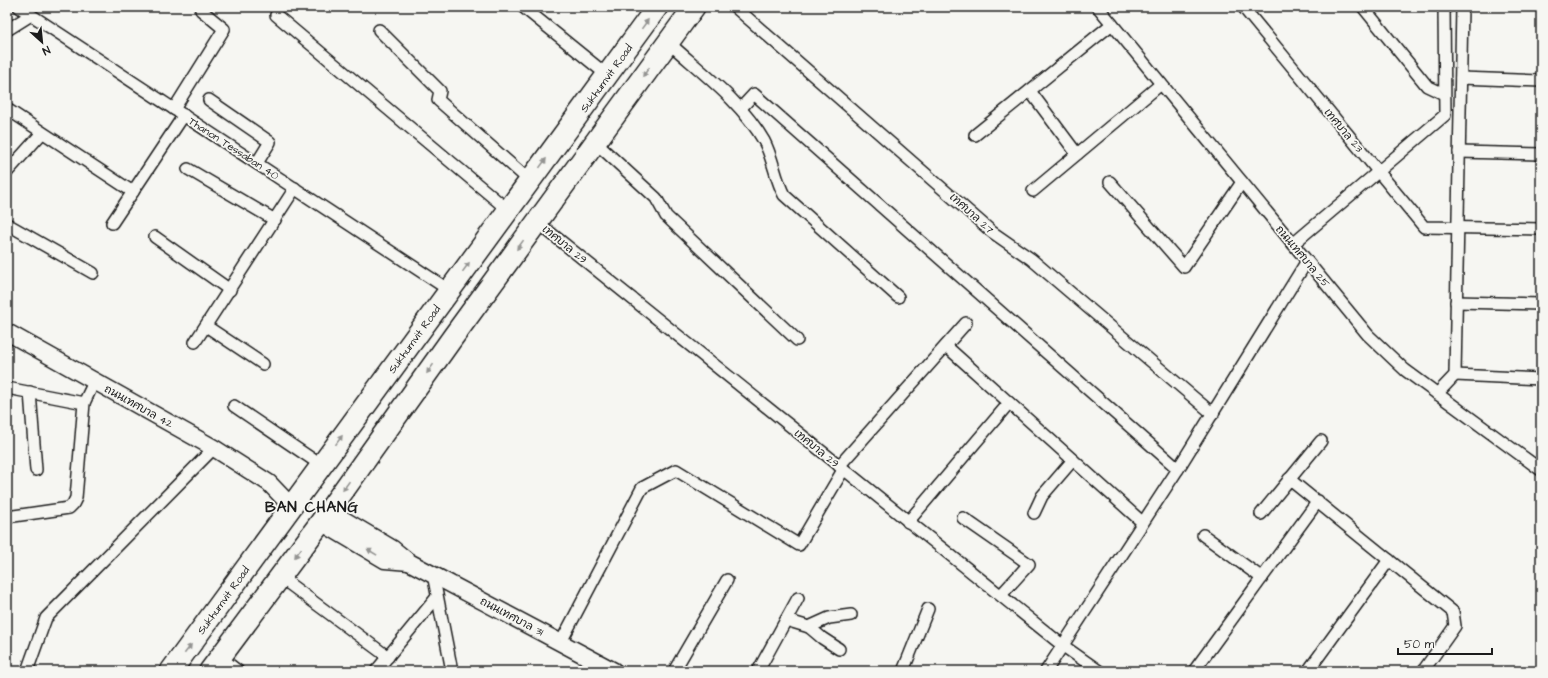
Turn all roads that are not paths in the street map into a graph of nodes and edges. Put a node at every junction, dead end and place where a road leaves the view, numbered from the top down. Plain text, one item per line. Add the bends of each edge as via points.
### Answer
1 (19, 7) edge
2 (523, 7) edge
3 (658, 7) edge
4 (694, 7) edge
5 (735, 7) edge
6 (1098, 7) edge
7 (1243, 7) edge
8 (1363, 7) edge
9 (1444, 7) edge
10 (1462, 7) edge
11 (201, 10) dead end
12 (31, 15) junction
13 (276, 15) dead end
14 (1112, 24) junction
15 (7, 30) edge
16 (379, 30) dead end
17 (668, 42) junction
18 (607, 75) junction
19 (1461, 78) junction
20 (1541, 80) edge
21 (1161, 84) junction
22 (1030, 91) junction
23 (1444, 94) junction
24 (209, 100) dead end
25 (741, 108) junction
26 (7, 109) edge
27 (174, 109) junction
28 (184, 115) junction
29 (42, 133) junction
30 (975, 135) dead end
31 (595, 142) junction
32 (1459, 152) junction
33 (1077, 154) junction
34 (1541, 154) edge
35 (257, 164) junction
36 (188, 168) dead end
37 (7, 172) edge
38 (1379, 172) junction
39 (530, 181) junction
40 (1110, 182) dead end
41 (1242, 182) junction
42 (295, 188) junction
43 (1033, 191) dead end
44 (133, 192) junction
45 (508, 210) junction
46 (275, 220) junction
47 (537, 222) junction
48 (112, 223) dead end
49 (7, 224) edge
50 (1458, 226) junction
51 (1541, 229) edge
52 (155, 237) dead end
53 (1293, 244) junction
54 (1307, 261) junction
55 (93, 273) dead end
56 (230, 290) junction
57 (449, 290) junction
58 (898, 297) dead end
59 (1456, 302) junction
60 (1541, 304) edge
61 (966, 323) dead end
62 (206, 326) junction
63 (7, 332) edge
64 (797, 340) dead end
65 (195, 342) dead end
66 (946, 346) junction
67 (263, 364) dead end
68 (1455, 375) junction
69 (1541, 379) edge
70 (94, 382) junction
71 (7, 388) edge
72 (30, 392) junction
73 (1437, 394) junction
74 (1009, 402) junction
75 (84, 403) junction
76 (234, 406) dead end
77 (1213, 414) junction
78 (1321, 441) dead end
79 (214, 448) junction
80 (1073, 460) junction
81 (321, 465) junction
82 (841, 468) junction
83 (1178, 469) junction
84 (36, 470) dead end
85 (1541, 470) edge
86 (1289, 479) junction
87 (295, 500) junction
88 (1318, 501) junction
89 (1034, 513) dead end
90 (1261, 514) dead end
91 (325, 516) junction
92 (7, 517) edge
93 (963, 518) dead end
94 (908, 522) junction
95 (1142, 522) junction
96 (1203, 535) dead end
97 (1389, 560) junction
98 (433, 574) junction
99 (280, 577) junction
100 (1262, 578) junction
101 (727, 580) dead end
102 (1001, 595) junction
103 (437, 597) junction
104 (798, 598) dead end
105 (928, 609) dead end
106 (851, 615) dead end
107 (786, 620) junction
108 (809, 627) junction
109 (561, 642) junction
110 (1062, 645) junction
111 (839, 649) dead end
112 (388, 657) junction
113 (215, 664) edge
114 (27, 671) edge
115 (171, 671) edge
116 (238, 671) edge
117 (376, 671) edge
118 (452, 671) edge
119 (614, 671) edge
120 (674, 671) edge
121 (758, 671) edge
122 (903, 671) edge
123 (1046, 671) edge
124 (1099, 671) edge
125 (1194, 671) edge
126 (1308, 671) edge
127 (1423, 671) edge

1 - 12 street, Thanon Tessaban 40
2 - 18 street
18 -> 3 highway, Sukhumvit Road
4 - 17 highway
5 - 77 street, เทศบาล 27 via 992,232 1031,260
6 - 14 street, ถนนเทศบาล 25
7 - 38 street, เทศบาล 23
8 - 23 street via 1426,86
9 - 23 street
10 - 19 street
11 - 27 street via 224,29
12 - 15 street
12 - 27 street, Thanon Tessaban 40
13 - 45 street
14 - 21 street, ถนนเทศบาล 25
14 - 22 street
16 - 39 street via 440,91 438,100
17 - 25 street
17 -> 31 highway
39 -> 18 highway, Sukhumvit Road
19 - 20 street
19 - 32 street
21 - 33 street
21 - 41 street, ถนนเทศบาล 25
22 - 30 street
22 - 33 street
23 - 38 street via 1445,115
24 - 35 street via 270,142
25 - 58 street via 764,142 784,196
25 - 83 street via 754,94
26 - 29 street
27 - 28 street, Thanon Tessaban 40
28 - 35 street, Thanon Tessaban 40
28 - 44 street
29 - 37 street
29 - 44 street
31 - 47 highway
31 - 64 street via 656,198 666,216
32 - 34 street
32 - 50 street
33 - 43 street
35 - 42 street, Thanon Tessaban 40
36 - 46 street
38 - 50 street, เทศบาล 23 via 1424,227
38 - 53 street
39 - 45 highway, Sukhumvit Road
40 - 41 street via 1184,267
41 - 53 street, ถนนเทศบาล 25
42 - 46 street
42 - 57 street, Thanon Tessaban 40
44 - 48 street
57 -> 45 highway, Sukhumvit Road
46 - 56 street
47 - 82 street, เทศบาล 29
47 -> 91 highway
49 - 55 street
50 - 51 street
50 - 59 street
52 - 56 street
53 - 54 street, ถนนเทศบาล 25
54 - 73 street, ถนนเทศบาล 25 via 1368,335 1405,370
54 - 77 street
56 - 62 street
81 -> 57 highway, Sukhumvit Road
59 - 60 street
59 - 68 street
61 - 66 street
62 - 65 street
62 - 67 street
63 - 70 street, ถนนเทศบาล 42
66 - 74 street
66 - 82 street
68 - 69 street
68 - 73 street
70 - 75 street
70 - 79 street, ถนนเทศบาล 42
71 - 72 street
72 - 75 street
72 - 84 street
73 - 85 street, ถนนเทศบาล 25
74 - 80 street
74 - 94 street
75 - 92 street via 76,498 73,504 69,508
76 - 81 street
77 - 83 street
78 - 86 street
79 - 87 street, ถนนเทศบาล 42
79 - 114 street via 46,618
80 - 89 street via 1042,496
80 - 95 street
81 - 87 highway, Sukhumvit Road
82 - 94 street, เทศบาล 29
82 - 109 street via 799,545 676,470 642,488
83 - 95 street
86 - 88 street
86 - 90 street
87 - 91 highway
115 -> 87 highway, Sukhumvit Road
88 - 97 street
88 - 100 street
91 - 98 street, ถนนเทศบาล 31 via 385,560 409,562
91 -> 99 highway
93 - 102 street via 1029,564
94 - 102 street, เทศบาล 29
95 - 110 street
96 - 100 street
97 - 126 street
97 - 127 street via 1453,612 1455,626
98 - 103 street
98 - 109 street, ถนนเทศบาล 31
99 - 112 street
99 - 113 highway
100 - 125 street
101 - 120 street
102 - 110 street, เทศบาล 29
103 - 112 street
103 - 118 street
104 - 107 street
105 - 122 street
106 - 108 street via 830,618
107 - 108 street
107 - 121 street
108 - 111 street
109 - 119 street, ถนนเทศบาล 31
110 - 123 street
110 - 124 street, เทศบาล 29
112 - 117 street
113 - 116 street

